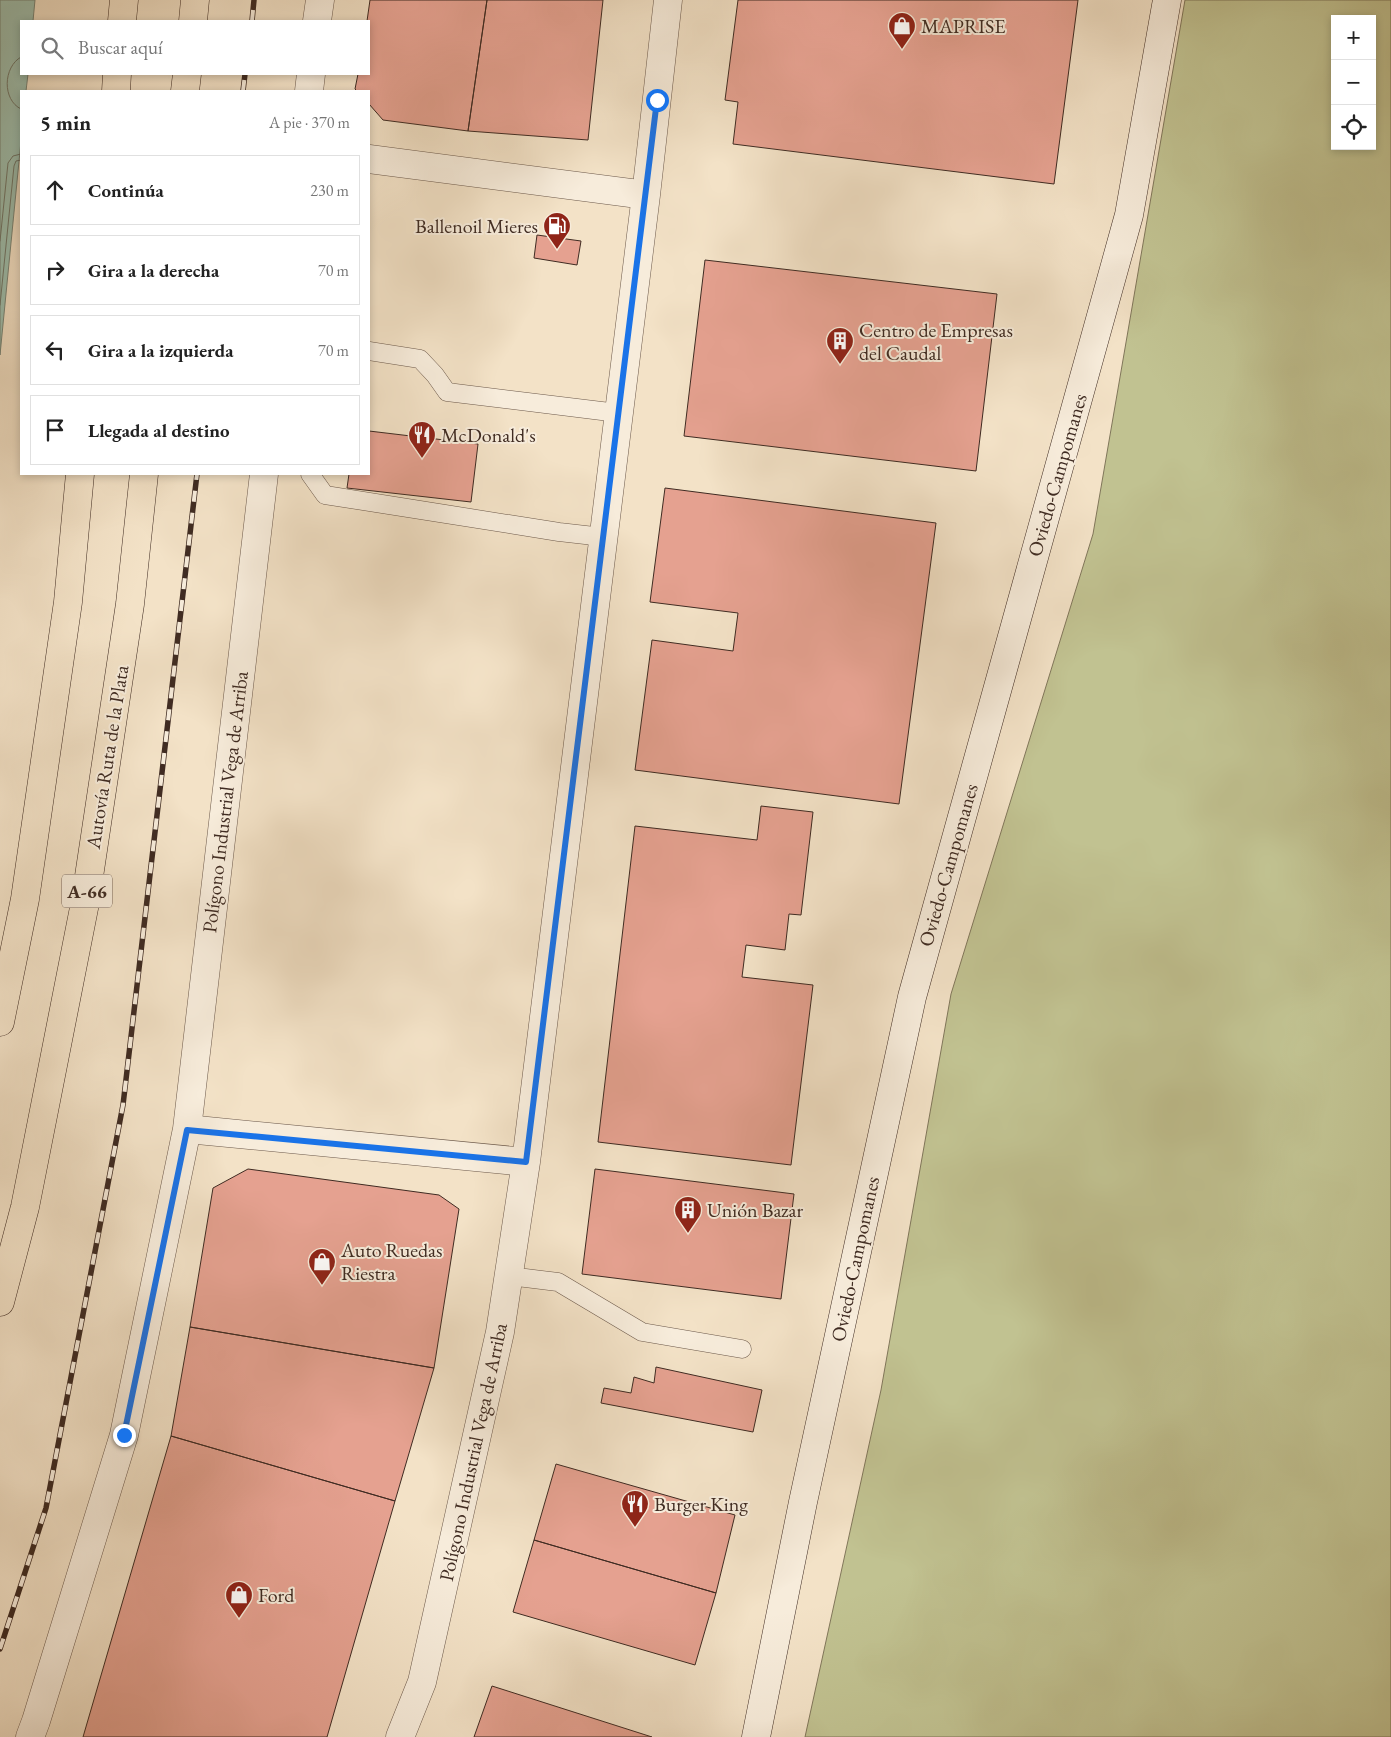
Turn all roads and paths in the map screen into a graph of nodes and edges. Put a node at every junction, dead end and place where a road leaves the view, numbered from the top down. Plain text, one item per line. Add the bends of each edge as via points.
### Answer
1 (112, 0) edge
2 (124, 0) edge
3 (195, 0) edge
4 (320, 0) edge
5 (668, 0) edge
6 (1167, 0) edge
7 (112, 20) edge
8 (122, 20) edge
9 (193, 20) edge
10 (317, 20) edge
11 (112, 75) edge
12 (117, 75) edge
13 (187, 75) edge
14 (311, 75) edge
15 (114, 90) edge
16 (114, 90) edge
17 (186, 90) edge
18 (309, 90) edge
19 (370, 159) edge
20 (646, 195) junction
21 (370, 352) edge
22 (618, 412) junction
23 (80, 475) edge
24 (144, 475) edge
25 (264, 475) edge
26 (312, 475) edge
27 (603, 537) junction
28 (0, 1022) edge
29 (187, 1130) junction
30 (526, 1162) junction
31 (509, 1276) junction
32 (0, 1302) edge
33 (742, 1349) dead end
34 (30, 1737) edge
35 (400, 1737) edge
36 (756, 1737) edge

1 - 7 highway
2 - 8 highway
3 - 9 highway
4 - 10 street
5 - 20 street, Polígono Industrial Vega de Arriba
6 - 36 street, Oviedo-Campomanes via 1129,215 912,998 803,1502
11 - 15 highway
12 - 16 highway
13 - 17 highway
14 - 18 street
19 - 20 street
20 - 22 street, Polígono Industrial Vega de Arriba
21 - 22 lane via 420,359 447,392
22 - 27 street, Polígono Industrial Vega de Arriba
23 - 28 highway via 68,602 29,870
24 - 32 highway, Autovía Ruta de la Plata / A-66 via 130,604 86,903 24,1207
25 - 29 street, Polígono Industrial Vega de Arriba
26 - 27 lane via 325,495
27 - 30 street, Polígono Industrial Vega de Arriba
29 - 30 street
29 - 34 street, Polígono Industrial Vega de Arriba via 124,1435
30 - 31 street, Polígono Industrial Vega de Arriba
31 - 33 lane via 558,1282 642,1332
31 - 35 street, Polígono Industrial Vega de Arriba via 500,1332 422,1682

